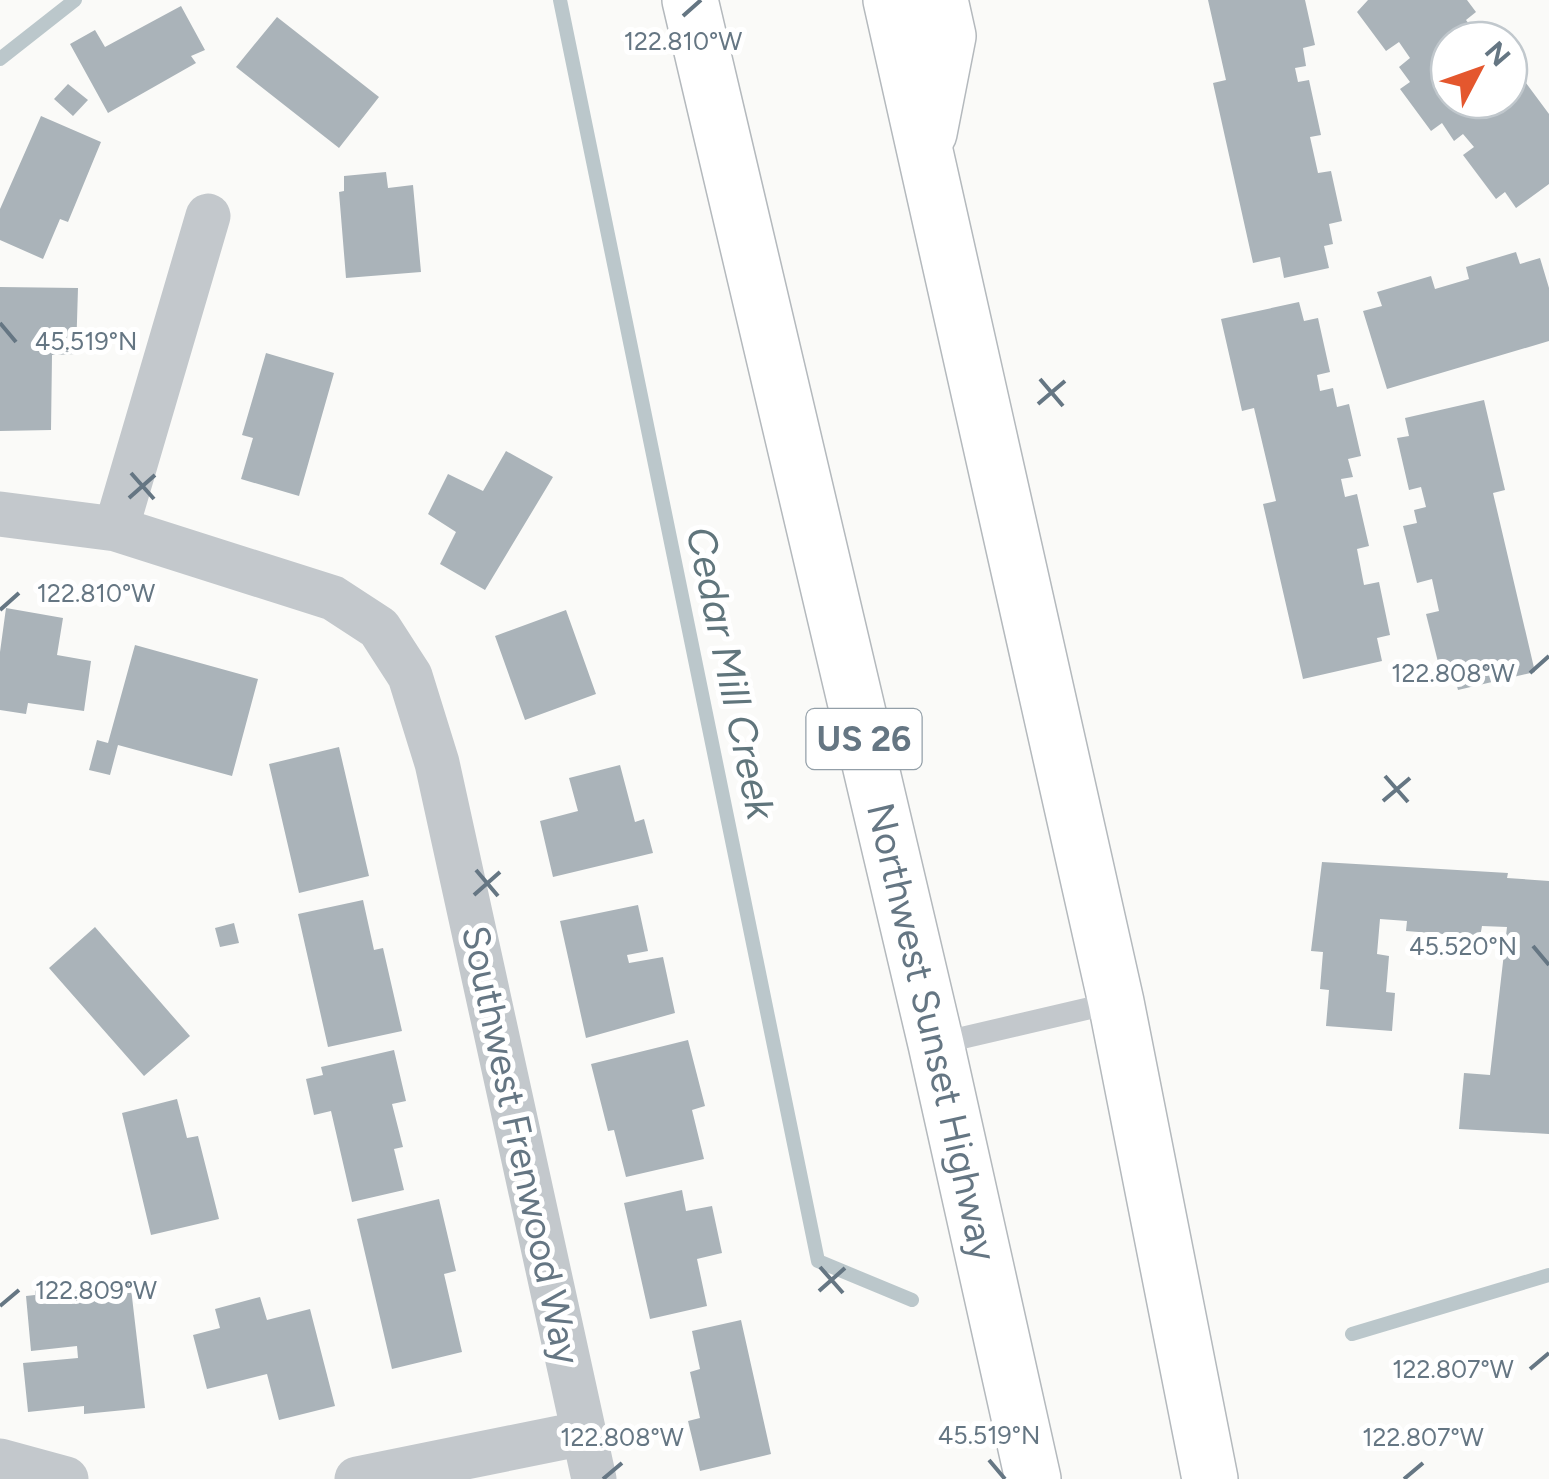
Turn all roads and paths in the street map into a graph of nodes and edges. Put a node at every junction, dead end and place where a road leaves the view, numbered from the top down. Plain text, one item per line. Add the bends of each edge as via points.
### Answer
1 (690, 0) edge
2 (891, 0) edge
3 (940, 0) edge
4 (926, 151) junction
5 (208, 216) dead end
6 (0, 514) edge
7 (116, 529) junction
8 (1116, 1002) junction
9 (936, 1044) junction
10 (584, 1433) junction
11 (0, 1461) edge
12 (66, 1479) edge
13 (357, 1479) edge
14 (594, 1479) edge
15 (1034, 1479) edge
16 (1210, 1479) edge

1 - 9 highway, Northwest Sunset Highway / US 26
2 - 4 highway
3 - 4 highway via 948,36
4 - 8 highway
5 - 7 street
6 - 7 street, Southwest Frenwood Way
7 - 10 street, Southwest Frenwood Way via 333,598 378,628 410,676 437,763
8 - 9 lane
8 - 16 highway
9 - 15 highway, Northwest Sunset Highway / US 26
10 - 13 street
10 - 14 street, Southwest Frenwood Way
11 - 12 street

